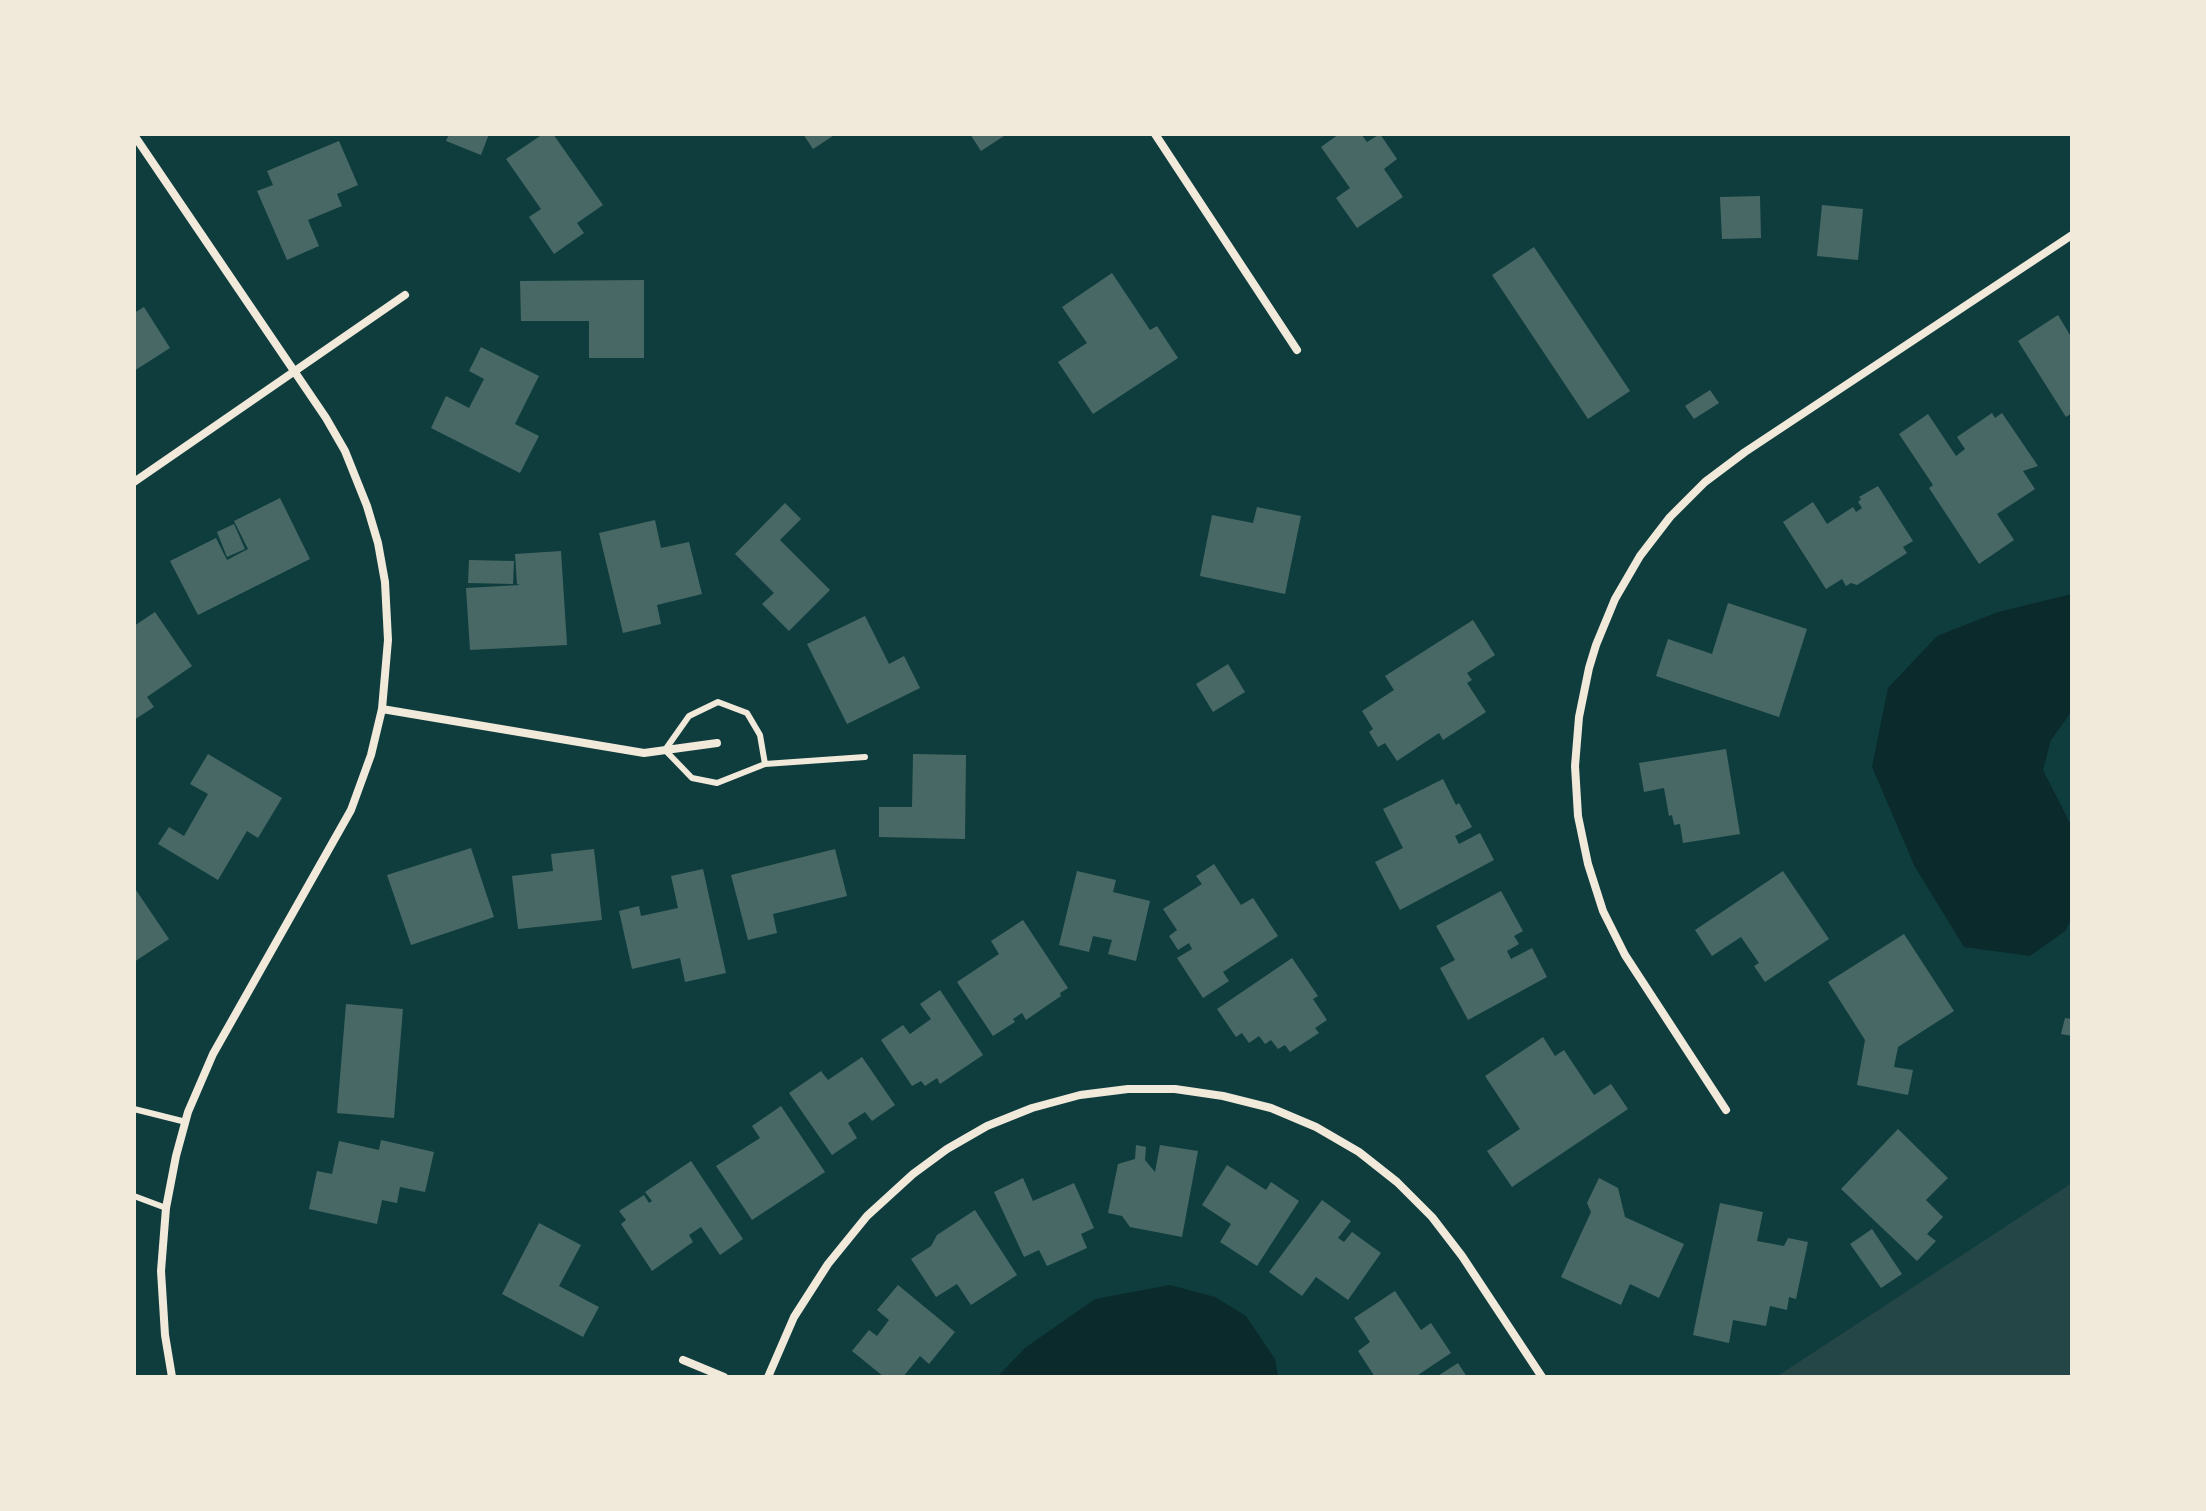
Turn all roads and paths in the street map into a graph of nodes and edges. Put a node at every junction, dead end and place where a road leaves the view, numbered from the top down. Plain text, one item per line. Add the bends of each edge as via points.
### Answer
1 (1155, 134) edge
2 (134, 135) edge
3 (2072, 235) edge
4 (405, 295) dead end
5 (1297, 350) dead end
6 (294, 370) junction
7 (134, 482) edge
8 (382, 709) junction
9 (717, 743) dead end
10 (665, 750) junction
11 (865, 757) dead end
12 (765, 764) junction
13 (134, 1109) edge
14 (1726, 1110) dead end
15 (186, 1122) junction
16 (134, 1196) edge
17 (166, 1208) junction
18 (683, 1360) dead end
19 (172, 1377) edge
20 (724, 1377) edge
21 (768, 1377) edge
22 (1542, 1377) edge

1 - 5 street
2 - 6 street
3 - 14 street via 1705,482 1640,556 1596,645 1579,717 1575,766 1588,864 1625,955
4 - 6 street
6 - 7 street
6 - 8 street via 345,451 378,543 388,640
8 - 10 street via 644,753
8 - 15 street via 351,810 213,1054
9 - 10 street
10 - 12 lane via 692,778 717,783
10 - 12 lane via 689,716 718,702 747,713 760,735
11 - 12 lane
13 - 15 lane
15 - 17 street
16 - 17 lane
17 - 19 street via 161,1271
18 - 20 street
21 - 22 street via 794,1317 828,1264 867,1216 913,1174 987,1126 1032,1108 1128,1089 1175,1089 1271,1108 1359,1152 1432,1217

